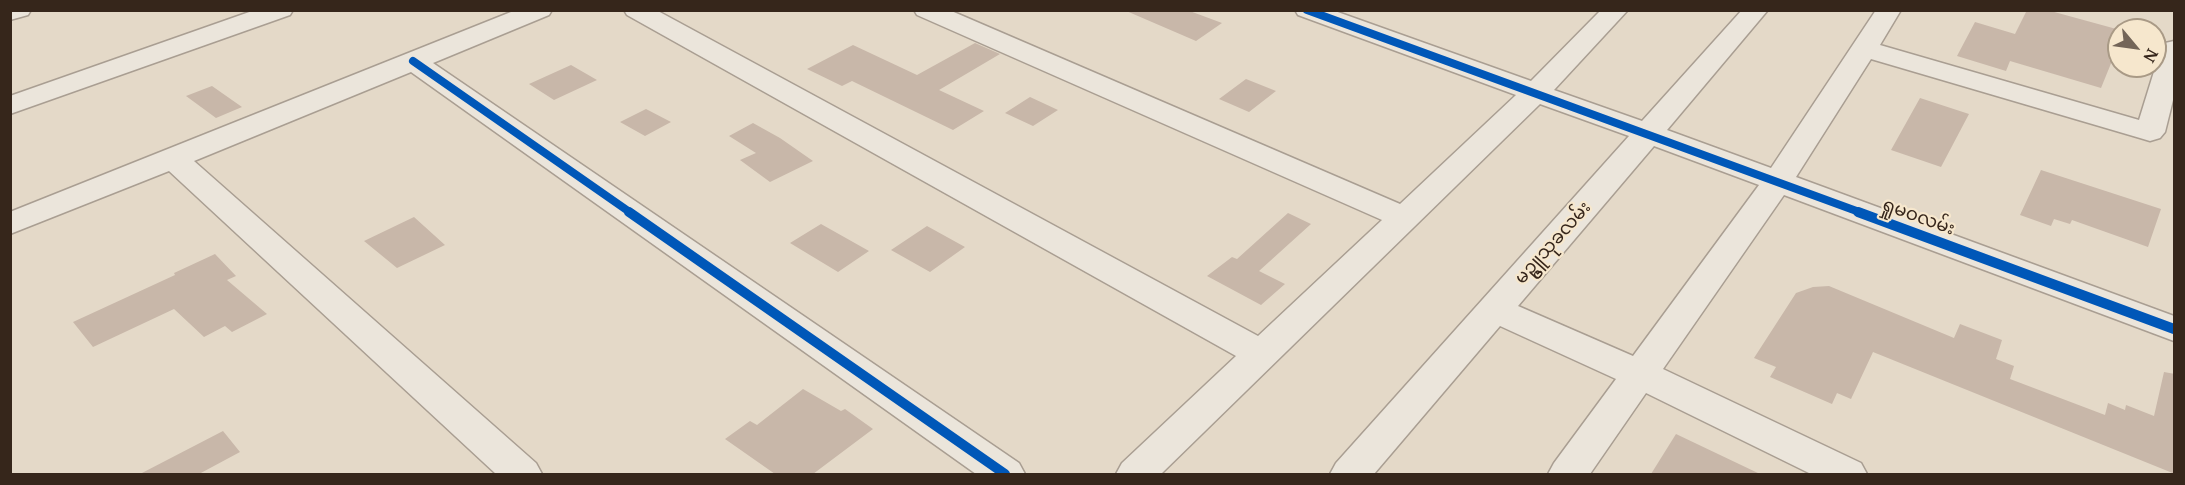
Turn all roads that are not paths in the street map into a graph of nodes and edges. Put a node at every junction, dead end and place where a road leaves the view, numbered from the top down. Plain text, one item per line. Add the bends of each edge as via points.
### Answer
1 (19, 10) edge
2 (281, 10) edge
3 (540, 10) edge
4 (636, 10) edge
5 (926, 10) edge
6 (1307, 10) edge
7 (1616, 10) edge
8 (1756, 10) edge
9 (1889, 10) edge
10 (10, 13) edge
11 (1863, 48) junction
12 (2175, 49) edge
13 (414, 61) junction
14 (1535, 93) junction
15 (10, 106) edge
16 (1650, 134) junction
17 (2162, 135) edge
18 (173, 158) junction
19 (1777, 182) junction
20 (1403, 217) junction
21 (10, 224) edge
22 (1494, 309) junction
23 (2175, 329) edge
24 (1262, 354) junction
25 (1639, 374) junction
26 (522, 474) edge
27 (1005, 474) edge
28 (1136, 474) edge
29 (1350, 474) edge
30 (1568, 474) edge
31 (1847, 474) edge

1 - 10 street
2 - 15 street
3 - 13 street
4 - 24 street
5 - 20 street
6 - 14 street, ရှုမဝလမ်း
7 - 14 street
8 - 16 street, မဥ္ဇူသုခလမ်း
9 - 11 street
11 - 17 street
11 - 19 street
12 - 17 street
13 - 18 street
13 - 27 street
14 - 16 street, ရှုမဝလမ်း
14 - 20 street
16 - 19 street, ရှုမဝလမ်း
16 - 22 street, မဥ္ဇူသုခလမ်း
18 - 21 street
18 - 26 street
19 - 23 street, ရှုမဝလမ်း
19 - 25 street
20 - 24 street
22 - 25 street
22 - 29 street, မဥ္ဇူသုခလမ်း
24 - 28 street
25 - 30 street
25 - 31 street

